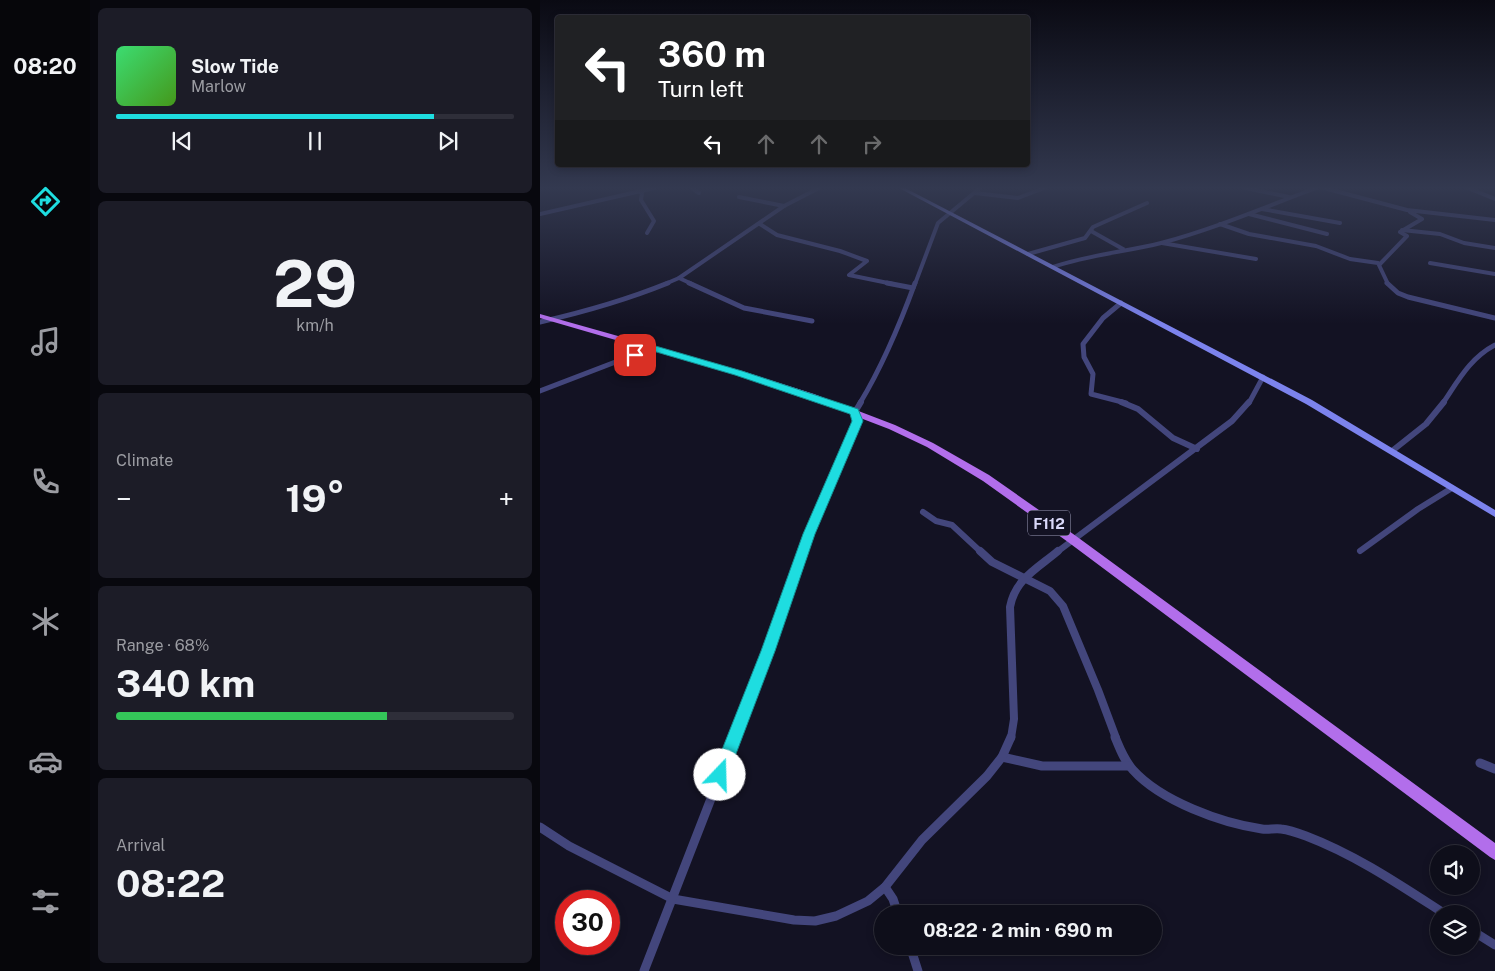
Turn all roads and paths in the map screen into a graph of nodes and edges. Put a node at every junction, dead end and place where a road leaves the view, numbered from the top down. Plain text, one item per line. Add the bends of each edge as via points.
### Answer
1 (745, 233) edge
2 (774, 233) edge
3 (934, 233) edge
4 (989, 233) edge
5 (1089, 233) edge
6 (1095, 233) edge
7 (1191, 233) edge
8 (1251, 233) edge
9 (1402, 233) edge
10 (1433, 233) edge
11 (1161, 243) junction
12 (1495, 248) edge
13 (1123, 249) junction
14 (1028, 254) junction
15 (1256, 259) dead end
16 (1430, 263) dead end
17 (1380, 264) junction
18 (1053, 267) junction
19 (1495, 274) edge
20 (679, 278) junction
21 (914, 288) junction
22 (1121, 303) junction
23 (540, 316) edge
24 (1495, 318) edge
25 (554, 320) junction
26 (812, 321) dead end
27 (540, 322) edge
28 (1495, 345) edge
29 (652, 348) junction
30 (1263, 377) junction
31 (540, 391) edge
32 (855, 412) junction
33 (1197, 449) junction
34 (1392, 451) junction
35 (1452, 488) junction
36 (923, 512) dead end
37 (1495, 514) edge
38 (1072, 538) junction
39 (1360, 551) dead end
40 (1025, 578) junction
41 (1002, 757) junction
42 (1480, 763) dead end
43 (1128, 766) junction
44 (1495, 769) edge
45 (540, 827) edge
46 (1495, 852) edge
47 (886, 887) junction
48 (673, 899) junction
49 (895, 905) edge
50 (1430, 905) edge
51 (1480, 936) edge
52 (1495, 945) edge
53 (913, 955) edge
54 (644, 971) edge
55 (918, 971) edge

1 - 20 street
2 - 21 street via 867,261 849,275
3 - 21 street
4 - 14 main road
5 - 14 street via 1085,238
6 - 13 street
7 - 11 street
8 - 17 street via 1307,243 1350,259
9 - 17 street via 1407,236 1405,239
10 - 12 street
11 - 13 street
11 - 15 street
13 - 18 street
14 - 18 main road
16 - 19 street
17 - 24 street via 1387,282 1399,293 1419,301 1453,306
18 - 22 main road
20 - 25 street via 636,296
20 - 26 street via 744,308
21 - 32 street via 876,377
22 - 30 main road
22 - 33 street via 1103,318 1083,344 1084,357 1093,374 1091,394 1138,409 1173,438
23 - 25 main road, F112
25 - 27 street
25 - 29 main road, F112
28 - 34 street via 1472,360 1435,414 1410,439
29 - 31 street
29 - 32 main road, F112
30 - 33 street via 1248,404
30 - 34 main road
32 - 38 main road, F112 via 930,445 970,468
32 - 48 street via 857,421 809,534
33 - 38 street
34 - 35 main road
35 - 37 main road
35 - 39 street
36 - 40 street via 936,521 952,525 992,562
38 - 40 street
38 - 46 main road, F112
40 - 41 street via 1012,595 1010,607 1014,719 1011,739
40 - 43 street via 1050,591 1063,606
41 - 43 street via 1042,766
41 - 47 street via 922,840
42 - 44 street
43 - 50 street via 1158,790 1189,806 1263,830 1283,829 1345,853
45 - 48 street via 569,846
47 - 48 street via 868,901 836,916 816,921
47 - 49 street
48 - 54 street
51 - 52 street
53 - 55 street

